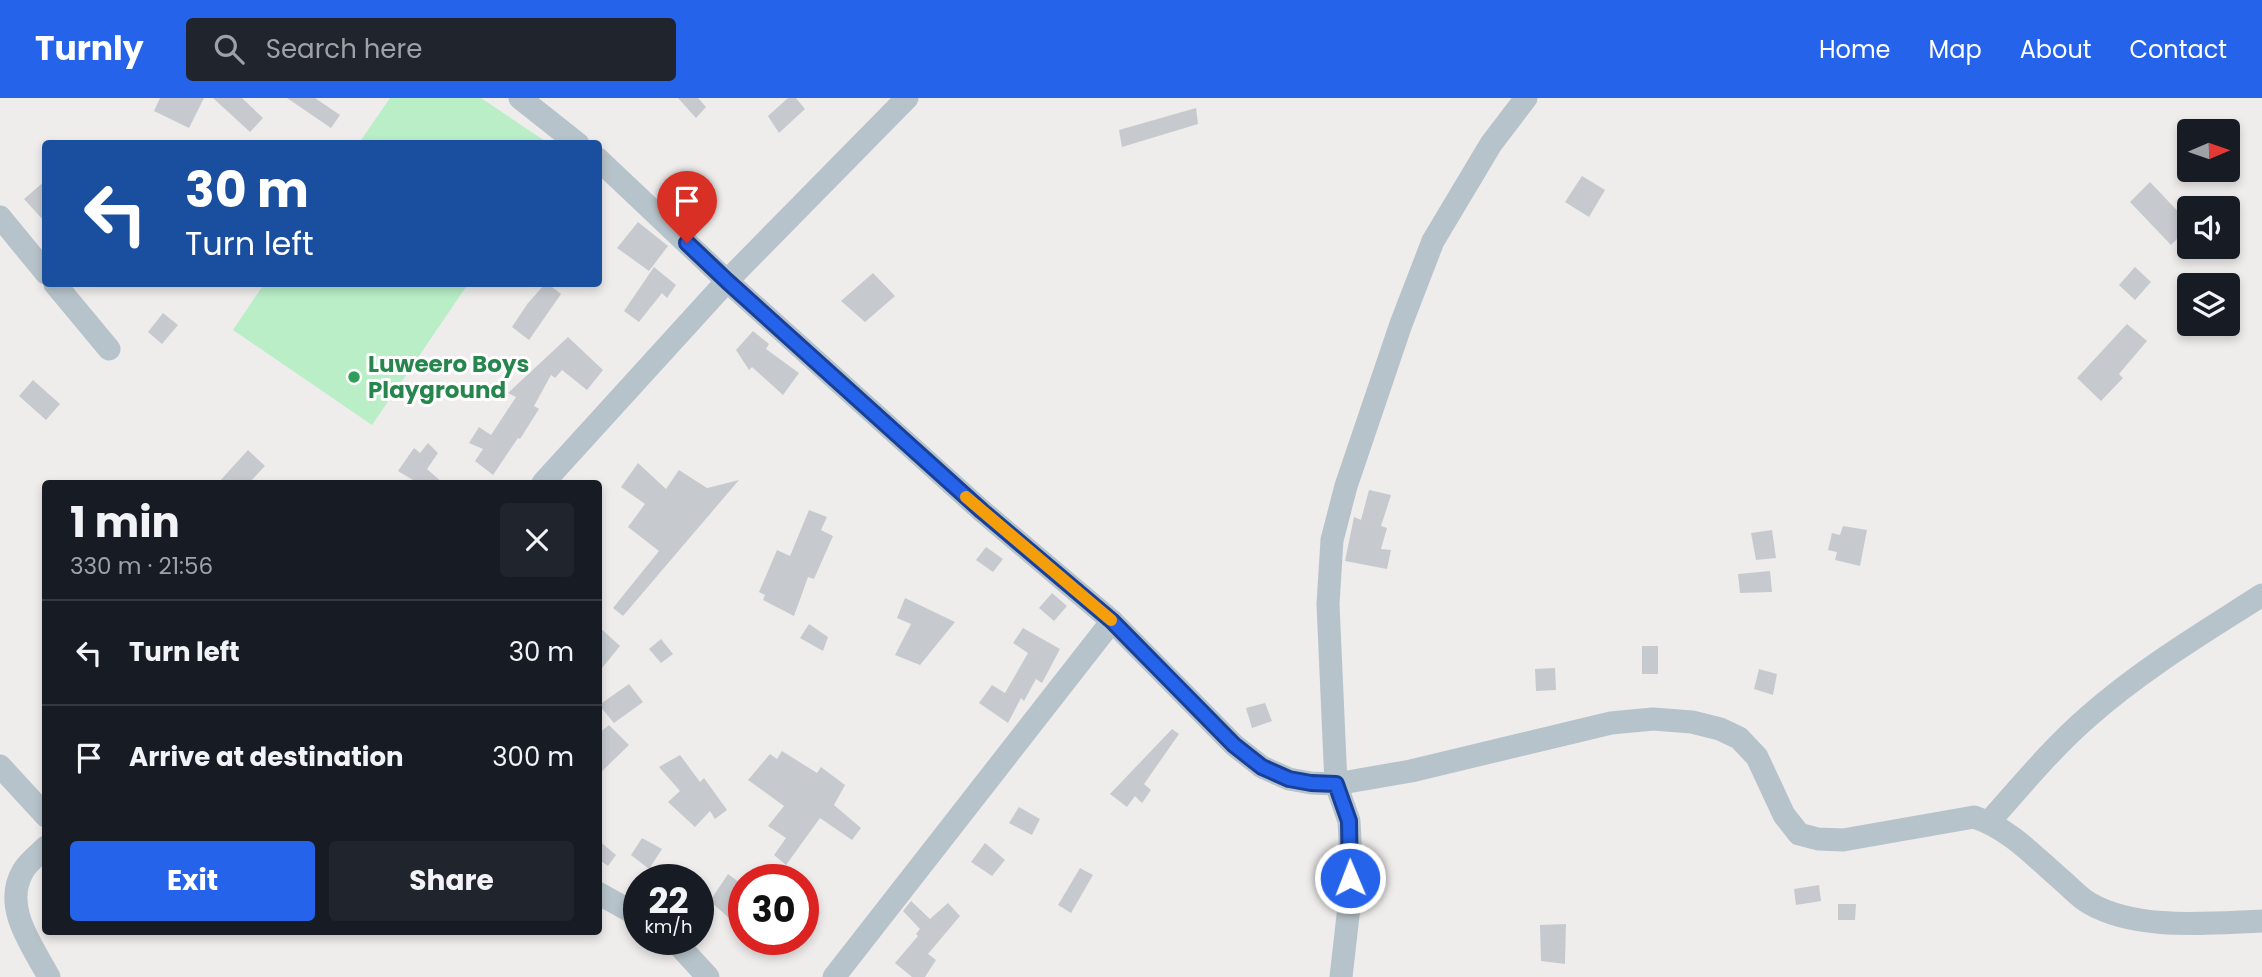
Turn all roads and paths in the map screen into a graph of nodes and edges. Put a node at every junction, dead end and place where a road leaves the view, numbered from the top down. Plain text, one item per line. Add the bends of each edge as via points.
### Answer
1 (520, 98) edge
2 (907, 98) edge
3 (1526, 98) edge
4 (573, 140) edge
5 (602, 163) edge
6 (0, 217) edge
7 (42, 267) edge
8 (727, 281) junction
9 (57, 287) edge
10 (108, 349) dead end
11 (545, 480) edge
12 (2262, 595) edge
13 (1112, 621) junction
14 (0, 766) edge
15 (1336, 784) junction
16 (42, 812) edge
17 (1989, 822) junction
18 (42, 851) edge
19 (602, 895) edge
20 (623, 907) edge
21 (2262, 921) edge
22 (688, 955) edge
23 (49, 977) edge
24 (708, 977) edge
25 (834, 977) edge
26 (1341, 977) edge

1 - 4 street
2 - 8 street
3 - 15 street via 1491,144 1433,241 1346,486 1329,569
5 - 8 street
6 - 7 street
8 - 11 street
8 - 13 street via 982,511
9 - 10 street
12 - 17 street via 2166,656 2088,716
13 - 15 street via 1234,745 1262,767 1289,779
13 - 25 street
14 - 16 street
15 - 17 street via 1411,771 1611,723 1653,719 1692,722 1739,738 1757,757 1784,815 1799,834 1843,839 1974,817
15 - 26 street via 1349,821 1351,858
17 - 21 street via 2087,902 2116,915 2165,922
18 - 23 street via 24,870 15,902
19 - 20 street
22 - 24 street

